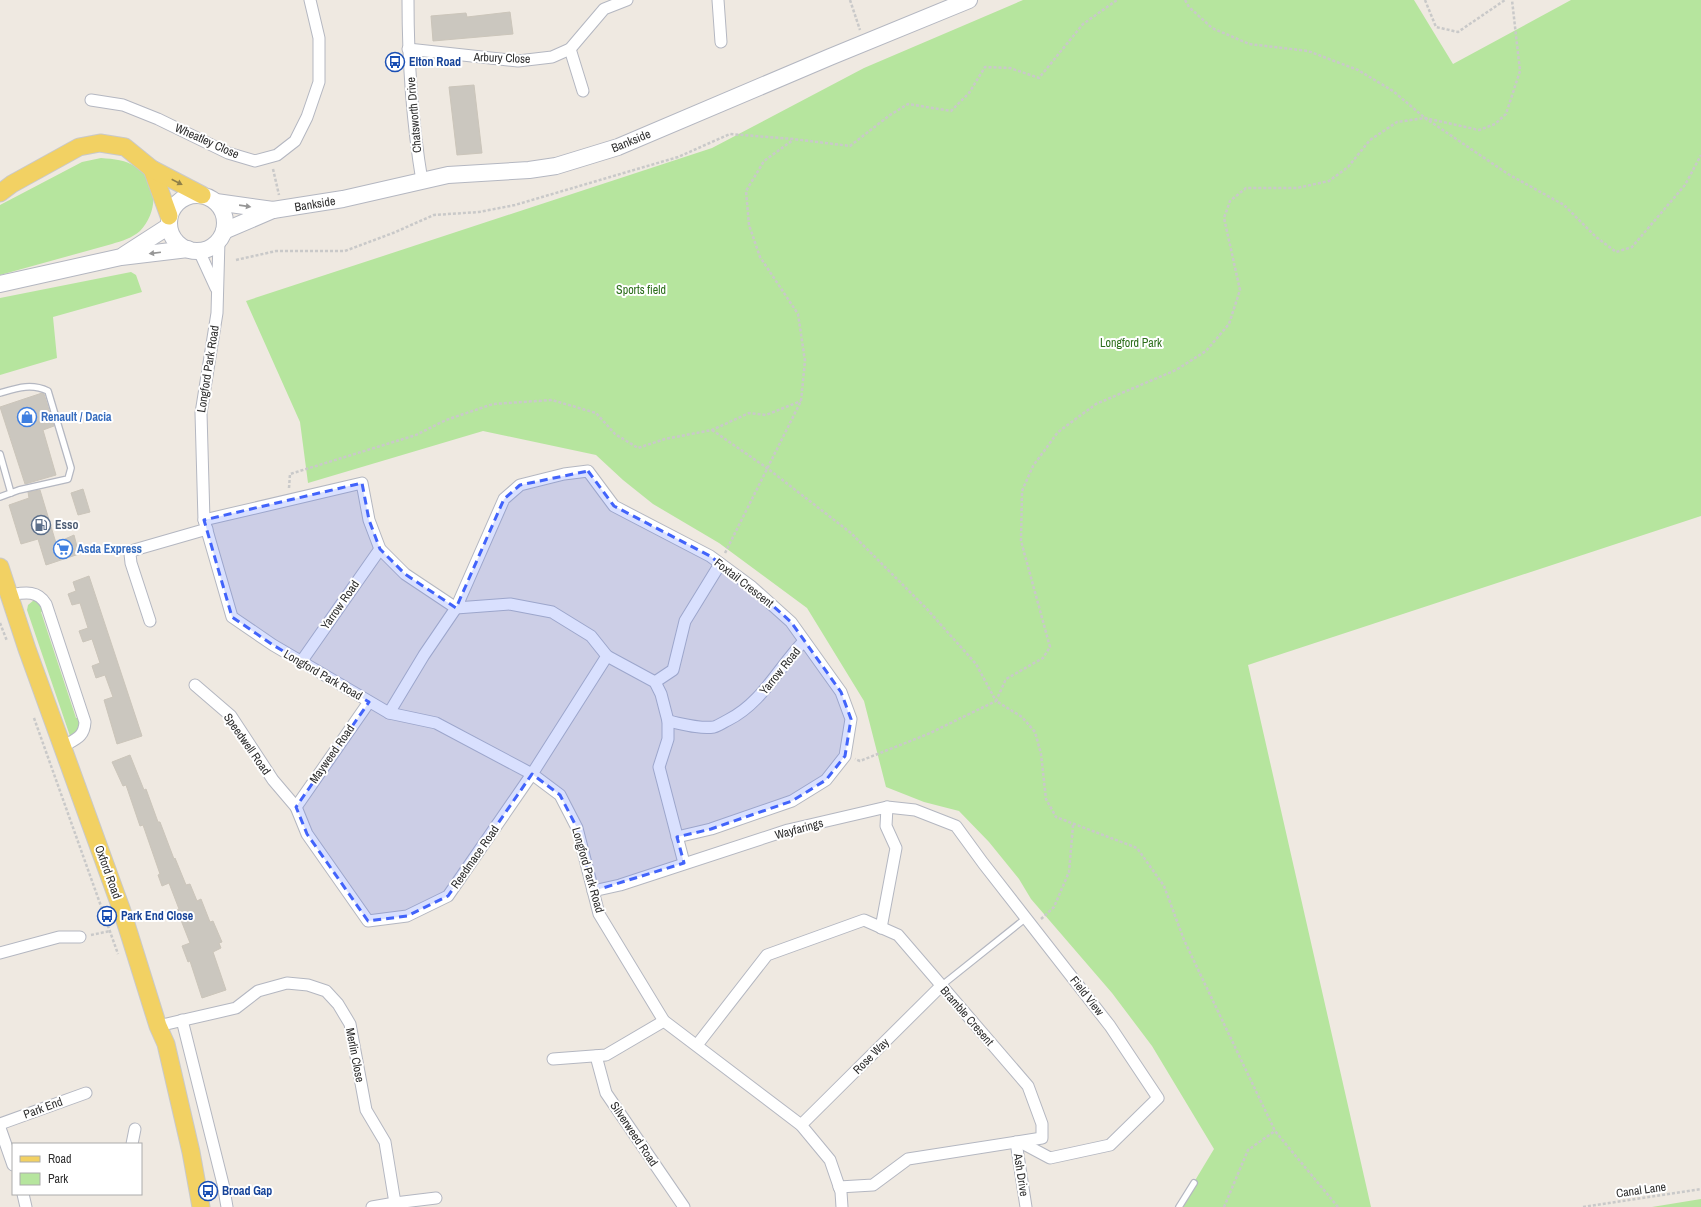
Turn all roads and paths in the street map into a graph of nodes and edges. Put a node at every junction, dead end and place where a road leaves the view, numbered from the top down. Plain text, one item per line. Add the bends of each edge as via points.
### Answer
1 (310, 0) edge
2 (408, 0) edge
3 (627, 0) edge
4 (718, 0) edge
5 (850, 0) edge
6 (969, 0) edge
7 (1117, 0) edge
8 (1185, 0) edge
9 (1425, 0) edge
10 (1506, 0) edge
11 (1512, 0) edge
12 (721, 42) dead end
13 (864, 43) junction
14 (570, 48) junction
15 (408, 49) junction
16 (583, 91) dead end
17 (91, 100) dead end
18 (1425, 118) junction
19 (793, 139) junction
20 (1701, 155) edge
21 (270, 157) junction
22 (152, 169) junction
23 (422, 181) junction
24 (4, 188) edge
25 (209, 198) junction
26 (277, 209) junction
27 (169, 221) junction
28 (222, 235) junction
29 (193, 250) junction
30 (121, 258) junction
31 (236, 260) dead end
32 (0, 284) edge
33 (217, 290) junction
34 (0, 393) edge
35 (801, 401) junction
36 (712, 430) junction
37 (0, 454) edge
38 (767, 468) junction
39 (288, 491) dead end
40 (11, 493) junction
41 (0, 497) edge
42 (205, 525) junction
43 (380, 549) junction
44 (720, 564) junction
45 (0, 567) edge
46 (8, 595) junction
47 (456, 608) junction
48 (150, 621) dead end
49 (0, 623) edge
50 (804, 641) junction
51 (8, 645) dead end
52 (607, 656) junction
53 (301, 662) junction
54 (655, 682) junction
55 (195, 685) dead end
56 (996, 701) junction
57 (369, 702) junction
58 (32, 713) dead end
59 (389, 713) junction
60 (668, 721) junction
61 (62, 747) junction
62 (845, 756) junction
63 (532, 774) junction
64 (296, 807) junction
65 (887, 807) junction
66 (1073, 825) junction
67 (678, 836) junction
68 (684, 863) junction
69 (593, 891) junction
70 (1029, 922) junction
71 (881, 928) junction
72 (110, 931) junction
73 (80, 937) joint
74 (0, 953) edge
75 (120, 961) dead end
76 (942, 986) junction
77 (182, 1020) junction
78 (664, 1021) junction
79 (158, 1026) junction
80 (697, 1045) junction
81 (596, 1056) junction
82 (553, 1059) dead end
83 (86, 1093) dead end
84 (0, 1124) edge
85 (800, 1125) junction
86 (0, 1128) edge
87 (135, 1129) dead end
88 (1276, 1131) junction
89 (1018, 1142) junction
90 (132, 1143) edge
91 (12, 1162) edge
92 (1194, 1183) dead end
93 (839, 1187) junction
94 (1701, 1189) edge
95 (23, 1195) edge
96 (436, 1198) dead end
97 (395, 1203) junction
98 (26, 1207) edge
99 (201, 1207) edge
100 (227, 1207) edge
101 (372, 1207) edge
102 (684, 1207) edge
103 (842, 1207) edge
104 (1026, 1207) edge
105 (1179, 1207) edge
106 (1224, 1207) edge
107 (1338, 1207) edge
108 (1583, 1207) edge

1 - 21 street, Wheatley Close via 319,38 319,82 307,117 295,141 277,155
2 - 15 street, Chatsworth Drive
3 - 14 street, Arbury Close via 604,8
4 - 12 street
5 - 13 path
6 - 13 street, Bankside
7 - 19 path via 1083,24 1039,78 1010,68 985,67 969,93 952,111 908,104 850,146
8 - 18 path via 1212,28 1249,44 1308,51 1358,70 1393,92
9 - 10 path via 1436,27 1458,32
11 - 18 path via 1520,71 1506,114 1495,124 1479,130
13 - 23 street, Bankside via 590,157 529,170 448,175
14 - 15 street, Arbury Close via 552,57 518,61
14 - 16 street
15 - 23 street, Chatsworth Drive via 415,139
17 - 21 street, Wheatley Close via 123,105 158,119 228,154 255,161
18 - 20 path via 1508,174 1564,205 1596,237 1616,252 1632,248 1685,185
18 - 56 path via 1398,122 1370,140 1348,167 1329,181 1297,188 1246,188 1230,201 1224,218 1240,290 1229,324 1206,351 1176,370 1096,404 1058,432 1045,449 1033,466 1022,491 1021,541 1050,647 1043,658 1006,679
19 - 31 path via 730,134 678,157 515,205 480,212 434,215 345,251 276,251
19 - 35 path via 764,161 746,191 749,225 760,257 798,314 805,361
21 - 26 path
22 - 24 main road via 125,147 90,144 69,152
22 -> 25 main road
22 - 27 main road
23 - 26 street, Bankside via 343,199
25 -> 26 street, Bankside
25 - 27 street via 193,195 182,199 173,209
25 - 28 street via 224,215
26 - 28 street, Bankside
27 - 29 street via 175,240
27 - 30 street
28 - 29 street via 207,249
28 - 33 street, Longford Park Road
29 -> 30 street
29 - 33 street, Longford Park Road
30 - 32 street
33 - 42 street, Longford Park Road via 217,313 201,413
34 - 40 lane via 20,387 38,386 48,391 71,468 68,480
35 - 36 path via 766,415 749,413
35 - 38 path
36 - 38 path
36 - 39 path via 665,439 638,448 614,434 596,413 552,400 493,404 446,420 416,435 290,474
37 - 40 lane
38 - 44 path
38 - 56 path via 851,533 926,608 976,664
40 - 41 lane
42 - 43 street via 362,483 369,520
42 - 48 street via 134,550 130,554
42 - 53 street, Longford Park Road via 232,616
43 - 47 street via 405,574
43 - 53 street, Yarrow Road
44 - 47 street, Foxtail Crescent via 710,556 614,506 588,471 564,474 520,485 504,499
44 - 50 street, Foxtail Crescent via 752,586 791,622
44 - 54 street via 685,621 673,670
45 - 46 main road, Oxford Road
46 - 61 main road, Oxford Road
46 - 61 street via 31,592 42,597 46,604 85,722 82,736
47 - 52 street via 510,604 552,612 591,636
47 - 59 street
49 - 51 path
50 - 60 street, Yarrow Road via 788,657 767,689 741,714 715,727
50 - 62 street, Foxtail Crescent via 841,692 851,719
52 - 54 street
52 - 63 street
53 - 57 street, Longford Park Road
54 - 60 street
55 - 64 street, Speedwell Road via 231,716 273,780
56 - 62 path via 928,734 860,761
56 - 66 path via 1022,717 1035,732 1041,754 1046,799 1056,817
57 - 59 street, Longford Park Road
57 - 64 street, Mayweed Road
58 - 72 path
59 - 63 street, Longford Park Road via 436,724
60 - 67 street via 668,739 659,767
61 - 79 main road, Oxford Road via 122,911
62 - 67 street, Foxtail Crescent via 826,780 792,801 711,829
63 - 64 street, Reedmace Road via 448,896 407,916 368,921 307,834
63 - 69 street, Longford Park Road via 560,795 577,828
65 - 68 street, Wayfarings via 788,830
65 - 70 street, Field View via 915,810 956,826
65 - 71 street via 886,826 896,848
66 - 70 path via 1069,872 1054,907
66 - 88 path via 1137,848 1164,886 1184,940
67 - 68 street
68 - 69 street, Wayfarings via 620,885
69 - 78 street, Longford Park Road via 599,914
70 - 76 lane
70 - 89 street, Field View via 1110,1026 1158,1098 1110,1145 1050,1158
71 - 76 street, Bramble Cresent via 898,935
71 - 80 street, Bramble Cresent via 864,920 767,955
72 - 73 path
72 - 75 path
73 - 74 street via 59,936
76 - 85 street, Rose Way
76 - 89 street, Bramble Cresent via 1028,1086 1042,1124 1042,1138
77 - 79 street, Merlin Close
77 - 97 street, Merlin Close via 236,1008 258,990 288,983 308,985 326,991 338,1004 350,1024 366,1110 385,1142
77 - 100 street
78 - 80 street, Longford Park Road
78 - 81 street via 606,1055
79 - 99 main road, Oxford Road via 166,1044 190,1144
80 - 85 street, Longford Park Road
81 - 82 street
81 - 102 street, Silverweed Road via 606,1093
83 - 84 street, Park End
85 - 93 street, Longford Park Road via 830,1160
86 - 91 street
87 - 90 street
88 - 106 path via 1248,1150
88 - 107 path
89 - 93 street, Bramble Cresent via 908,1159 873,1185
89 - 104 street, Ash Drive
92 - 105 lane
93 - 103 street, Longford Park Road
94 - 108 path, Canal Lane
95 - 98 street
96 - 97 street
97 - 101 street

